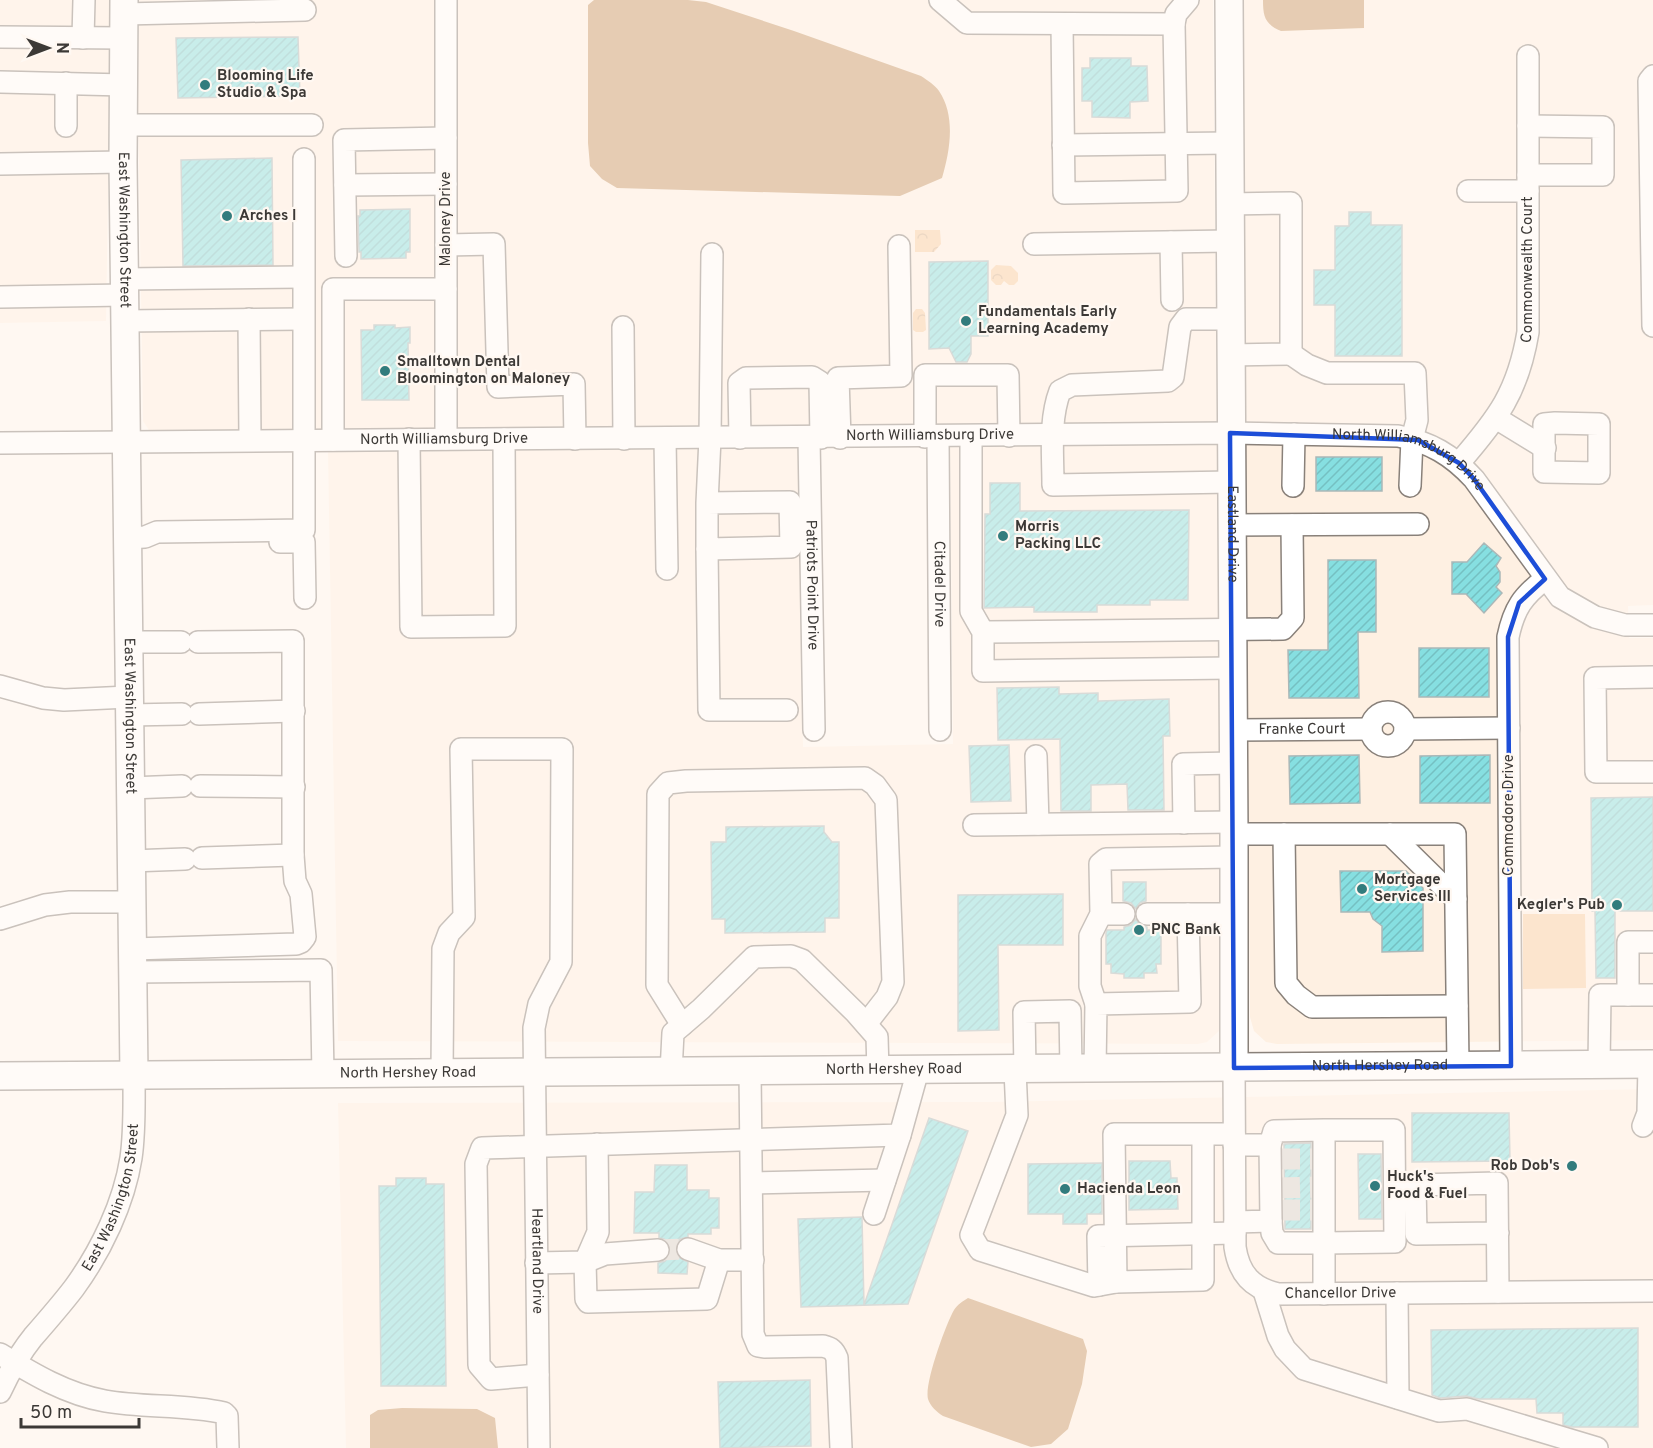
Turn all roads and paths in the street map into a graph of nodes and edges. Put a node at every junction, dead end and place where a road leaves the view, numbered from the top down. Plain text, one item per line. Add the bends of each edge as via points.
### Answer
1 (84, 0) edge
2 (446, 0) edge
3 (940, 0) edge
4 (1188, 0) edge
5 (1228, 0) edge
6 (305, 10) dead end
7 (124, 17) edge
8 (1062, 24) junction
9 (1174, 24) junction
10 (0, 37) edge
11 (83, 38) junction
12 (1528, 56) dead end
13 (1653, 76) edge
14 (0, 82) edge
15 (66, 83) junction
16 (124, 85) junction
17 (124, 125) junction
18 (312, 125) dead end
19 (66, 126) dead end
20 (1528, 126) junction
21 (446, 138) junction
22 (1229, 143) junction
23 (1177, 144) junction
24 (1063, 145) junction
25 (304, 159) dead end
26 (123, 162) junction
27 (0, 164) edge
28 (446, 183) junction
29 (1528, 183) junction
30 (345, 185) junction
31 (1468, 191) dead end
32 (1229, 204) junction
33 (1229, 241) junction
34 (1171, 242) junction
35 (1034, 244) dead end
36 (446, 245) junction
37 (899, 246) dead end
38 (712, 254) dead end
39 (346, 256) dead end
40 (303, 277) junction
41 (125, 287) junction
42 (446, 289) junction
43 (0, 297) edge
44 (1172, 300) dead end
45 (303, 319) junction
46 (1229, 319) junction
47 (249, 320) junction
48 (125, 321) junction
49 (1653, 326) edge
50 (623, 327) dead end
51 (1291, 354) junction
52 (1230, 355) junction
53 (1496, 418) junction
54 (1230, 433) junction
55 (1294, 434) junction
56 (1053, 435) junction
57 (970, 436) junction
58 (1009, 436) junction
59 (931, 437) junction
60 (665, 438) junction
61 (710, 438) junction
62 (740, 438) junction
63 (823, 438) junction
64 (409, 439) junction
65 (446, 439) junction
66 (504, 439) junction
67 (575, 439) junction
68 (624, 439) junction
69 (1412, 439) junction
70 (250, 440) junction
71 (303, 440) junction
72 (333, 440) junction
73 (127, 442) junction
74 (0, 443) edge
75 (1545, 448) dead end
76 (1459, 463) junction
77 (1231, 482) junction
78 (1293, 486) dead end
79 (1410, 486) dead end
80 (707, 503) junction
81 (1418, 524) dead end
82 (1231, 525) junction
83 (1292, 525) junction
84 (136, 538) junction
85 (707, 549) junction
86 (667, 569) dead end
87 (1545, 579) junction
88 (305, 597) dead end
89 (1653, 625) edge
90 (1233, 630) junction
91 (983, 632) junction
92 (128, 642) junction
93 (1233, 668) junction
94 (1653, 677) edge
95 (0, 686) edge
96 (128, 706) junction
97 (787, 710) dead end
98 (294, 711) junction
99 (1509, 728) junction
100 (814, 730) dead end
101 (940, 730) dead end
102 (1233, 730) junction
103 (1036, 756) dead end
104 (1233, 763) junction
105 (1653, 772) edge
106 (294, 787) junction
107 (130, 788) junction
108 (1184, 823) junction
109 (1038, 824) junction
110 (974, 825) dead end
111 (1284, 834) junction
112 (1390, 834) junction
113 (1234, 838) junction
114 (293, 855) junction
115 (131, 861) junction
116 (1456, 898) junction
117 (132, 902) junction
118 (1101, 914) junction
119 (1124, 914) dead end
120 (1146, 914) dead end
121 (1188, 914) junction
122 (1234, 914) junction
123 (0, 919) edge
124 (1653, 942) edge
125 (133, 960) junction
126 (1628, 995) junction
127 (1653, 995) edge
128 (1096, 1004) junction
129 (1457, 1006) junction
130 (866, 1024) junction
131 (682, 1025) junction
132 (1599, 1065) junction
133 (1651, 1065) edge
134 (1458, 1066) junction
135 (1511, 1066) junction
136 (1234, 1068) junction
137 (1083, 1069) junction
138 (918, 1070) junction
139 (1020, 1070) junction
140 (878, 1071) junction
141 (671, 1072) junction
142 (750, 1072) junction
143 (533, 1073) junction
144 (323, 1074) junction
145 (442, 1074) junction
146 (134, 1075) junction
147 (0, 1076) edge
148 (1643, 1126) dead end
149 (1324, 1130) junction
150 (1203, 1134) junction
151 (900, 1136) junction
152 (751, 1139) junction
153 (1234, 1140) junction
154 (597, 1144) junction
155 (534, 1146) junction
156 (1273, 1155) junction
157 (885, 1180) junction
158 (752, 1183) junction
159 (874, 1214) dead end
160 (1273, 1214) junction
161 (1235, 1228) junction
162 (1498, 1233) dead end
163 (1203, 1234) junction
164 (1116, 1236) junction
165 (1324, 1243) junction
166 (688, 1249) tunnel mouth
167 (658, 1250) tunnel mouth
168 (718, 1260) junction
169 (753, 1260) junction
170 (585, 1262) junction
171 (537, 1263) junction
172 (1108, 1283) junction
173 (1264, 1291) junction
174 (1653, 1291) edge
175 (1498, 1292) junction
176 (1397, 1293) junction
177 (1324, 1294) junction
178 (8, 1359) edge
179 (538, 1375) junction
180 (0, 1392) edge
181 (1398, 1398) junction
182 (228, 1448) edge
183 (539, 1448) edge
184 (841, 1448) edge
185 (1597, 1448) edge

1 - 11 street
2 - 21 street, Maloney Drive
3 - 8 street via 967,23
4 - 9 street via 1176,14
5 - 22 main road, Eastland Drive
6 - 7 street
7 - 11 street
7 - 16 main road, East Washington Street
8 - 9 street
8 - 24 street
9 - 23 street
10 - 11 street
12 - 20 street, Commonwealth Court
13 - 49 street via 1649,81
14 - 15 street
15 - 16 street
15 - 19 street
16 - 17 main road, East Washington Street
17 - 18 street
17 - 26 main road, East Washington Street
20 - 29 street, Commonwealth Court
20 - 29 street via 1603,128 1603,175
21 - 28 street, Maloney Drive
21 - 30 street via 344,140
22 - 23 street
22 - 32 main road, Eastland Drive
23 - 24 street
23 - 24 street via 1177,191 1064,193
25 - 40 street
26 - 27 street
26 - 41 main road, East Washington Street
28 - 30 street
28 - 36 street, Maloney Drive
29 - 31 street
29 - 53 street, Commonwealth Court via 1528,332 1515,385
30 - 39 street
32 - 33 main road, Eastland Drive
32 - 51 street via 1291,203
33 - 34 street
33 - 46 main road, Eastland Drive
34 - 35 street
34 - 44 street
36 - 42 street, Maloney Drive
36 - 67 street via 494,244 498,387 574,384
37 - 63 street via 901,376 838,378
38 - 61 street
40 - 41 street
40 - 45 street
41 - 43 street
41 - 48 main road, East Washington Street
42 - 65 street, Maloney Drive
42 - 72 street via 333,290
45 - 47 street
45 - 71 street
46 - 52 main road, Eastland Drive
46 - 56 street via 1186,319 1180,327 1173,377 1168,381 1072,385 1060,391
47 - 48 street
47 - 70 street
48 - 73 main road, East Washington Street
50 - 68 street
51 - 52 street
51 - 69 street via 1327,373 1415,373 1417,420
52 - 54 main road, Eastland Drive
53 - 75 street
53 - 76 street, Commonwealth Court
54 - 55 street, North Williamsburg Drive
54 - 56 street, North Williamsburg Drive
54 - 77 main road, Eastland Drive
55 - 69 street, North Williamsburg Drive
55 - 78 street
56 - 58 street, North Williamsburg Drive
56 - 77 street via 1053,485
57 - 58 street, North Williamsburg Drive
57 - 59 street, North Williamsburg Drive
57 - 91 street via 970,611
58 - 59 street, Citadel Drive via 1008,375 925,375
59 - 63 street, North Williamsburg Drive
59 - 101 street, Citadel Drive
60 - 61 street, North Williamsburg Drive
60 - 68 street, North Williamsburg Drive
60 - 86 street
61 - 62 street, North Williamsburg Drive
61 - 80 street
62 - 63 street, North Williamsburg Drive
62 - 63 street via 739,382 746,378 812,376 820,382
63 - 100 street, Patriots Point Drive
64 - 65 street, North Williamsburg Drive
64 - 66 street via 411,627 505,626
64 - 72 street, North Williamsburg Drive
65 - 66 street, North Williamsburg Drive
66 - 67 street, North Williamsburg Drive
67 - 68 street, North Williamsburg Drive
69 - 76 street, North Williamsburg Drive via 1437,447
69 - 79 street
70 - 71 street, North Williamsburg Drive
70 - 73 street, North Williamsburg Drive
71 - 72 street, North Williamsburg Drive
71 - 84 street via 304,530 157,532
73 - 74 street, North Williamsburg Drive
73 - 84 main road, East Washington Street
76 - 87 street, North Williamsburg Drive
77 - 82 main road, Eastland Drive
80 - 85 street
80 - 85 street via 790,502 790,547
81 - 83 street
82 - 83 street
82 - 90 main road, Eastland Drive
83 - 90 street via 1293,618 1283,629
84 - 88 street via 157,542 304,542
84 - 92 main road, East Washington Street
85 - 97 street via 709,710
87 - 89 street, North Williamsburg Drive via 1560,597 1595,617 1625,625
87 - 99 street, Commodore Drive via 1519,603 1511,621
90 - 91 street
90 - 93 main road, Eastland Drive
91 - 93 street via 983,671
92 - 96 main road, East Washington Street
92 - 98 street via 293,641
93 - 102 main road, Eastland Drive
94 - 105 street via 1595,678 1596,772
95 - 96 street via 53,699
96 - 98 street via 190,714
96 - 107 main road, East Washington Street
98 - 106 street
99 - 102 street, Franke Court via 1405,729 1402,719 1388,712 1374,719 1371,729
99 - 135 street, Commodore Drive
102 - 104 main road, Eastland Drive
103 - 109 street
104 - 108 street via 1183,764
104 - 113 main road, Eastland Drive
106 - 107 street
106 - 114 street
107 - 115 main road, East Washington Street
108 - 109 street
108 - 113 street
109 - 110 street
111 - 112 street
111 - 113 street
111 - 129 street via 1286,982 1296,995 1312,1007
112 - 116 street
112 - 116 street via 1455,834
113 - 118 street via 1106,859 1100,864
113 - 122 main road, Eastland Drive
114 - 115 street
114 - 125 street via 295,881 301,894 301,942
115 - 117 main road, East Washington Street
116 - 129 street
117 - 123 street via 45,905
117 - 125 main road, East Washington Street
118 - 119 street
118 - 128 street via 1090,936 1090,986
120 - 121 street
121 - 122 street
121 - 128 street via 1190,1002
122 - 136 main road, Eastland Drive
124 - 126 street via 1628,942
125 - 144 street via 321,970
125 - 146 main road, East Washington Street
126 - 127 street
126 - 132 street via 1600,995
128 - 137 street
129 - 134 street
130 - 131 street via 802,960 791,956 754,957
130 - 131 street via 887,998 893,982 886,800 865,778 686,781 668,783 658,794 657,985
130 - 140 street via 877,1037
131 - 141 street via 673,1033
132 - 133 main road, North Hershey Road
132 - 135 main road, North Hershey Road
133 - 148 street via 1648,1113
134 - 135 main road, North Hershey Road
134 - 136 main road, North Hershey Road
136 - 137 main road, North Hershey Road
136 - 153 street, Chancellor Drive
137 - 139 main road, North Hershey Road
137 - 139 street via 1070,1011 1024,1012
138 - 139 main road, North Hershey Road
138 - 140 main road, North Hershey Road
138 - 151 street
139 - 172 street via 1017,1115 971,1235 980,1250 1094,1286
140 - 142 main road, North Hershey Road
141 - 142 main road, North Hershey Road
141 - 143 main road, North Hershey Road
142 - 152 street
143 - 145 main road, North Hershey Road
143 - 145 street, Heartland Drive via 539,1004 561,962 562,749 461,749 464,917 449,933 442,949
143 - 155 street, Heartland Drive
144 - 145 main road, North Hershey Road
144 - 146 main road, North Hershey Road
146 - 147 main road, North Hershey Road
146 - 178 street, East Washington Street via 131,1159 112,1219 75,1287 32,1339
149 - 156 street via 1274,1131
149 - 165 street via 1320,1160
149 - 165 street via 1394,1130 1395,1242
150 - 153 street
150 - 163 street
150 - 164 street via 1114,1134
151 - 152 street
151 - 157 street
152 - 154 street
152 - 158 street
153 - 156 street
153 - 161 street, Chancellor Drive
154 - 155 street
154 - 170 street via 598,1232
155 - 171 street, Heartland Drive
155 - 179 street via 482,1148 476,1164 479,1365 491,1379
156 - 160 street
157 - 158 street
157 - 159 street
158 - 169 street
160 - 161 street
160 - 165 street via 1272,1233 1278,1243
161 - 163 street
161 - 173 street, Chancellor Drive via 1237,1261 1243,1274
162 - 175 street
163 - 164 street
163 - 172 street via 1203,1280
164 - 172 street
165 - 177 street
166 - 168 street
167 - 170 street via 605,1254
168 - 169 street
168 - 170 street via 707,1299 588,1302
169 - 184 street via 753,1334 758,1346 823,1346 835,1352
170 - 171 street
171 - 179 street, Heartland Drive
173 - 177 street, Chancellor Drive
173 - 181 street via 1278,1336 1304,1369
174 - 175 street, Chancellor Drive
175 - 176 street, Chancellor Drive
176 - 177 street, Chancellor Drive
176 - 181 street
178 - 180 street, East Washington Street
178 - 182 street via 56,1386 88,1397 224,1413
179 - 183 street, Heartland Drive
181 - 185 street via 1439,1411 1467,1409

